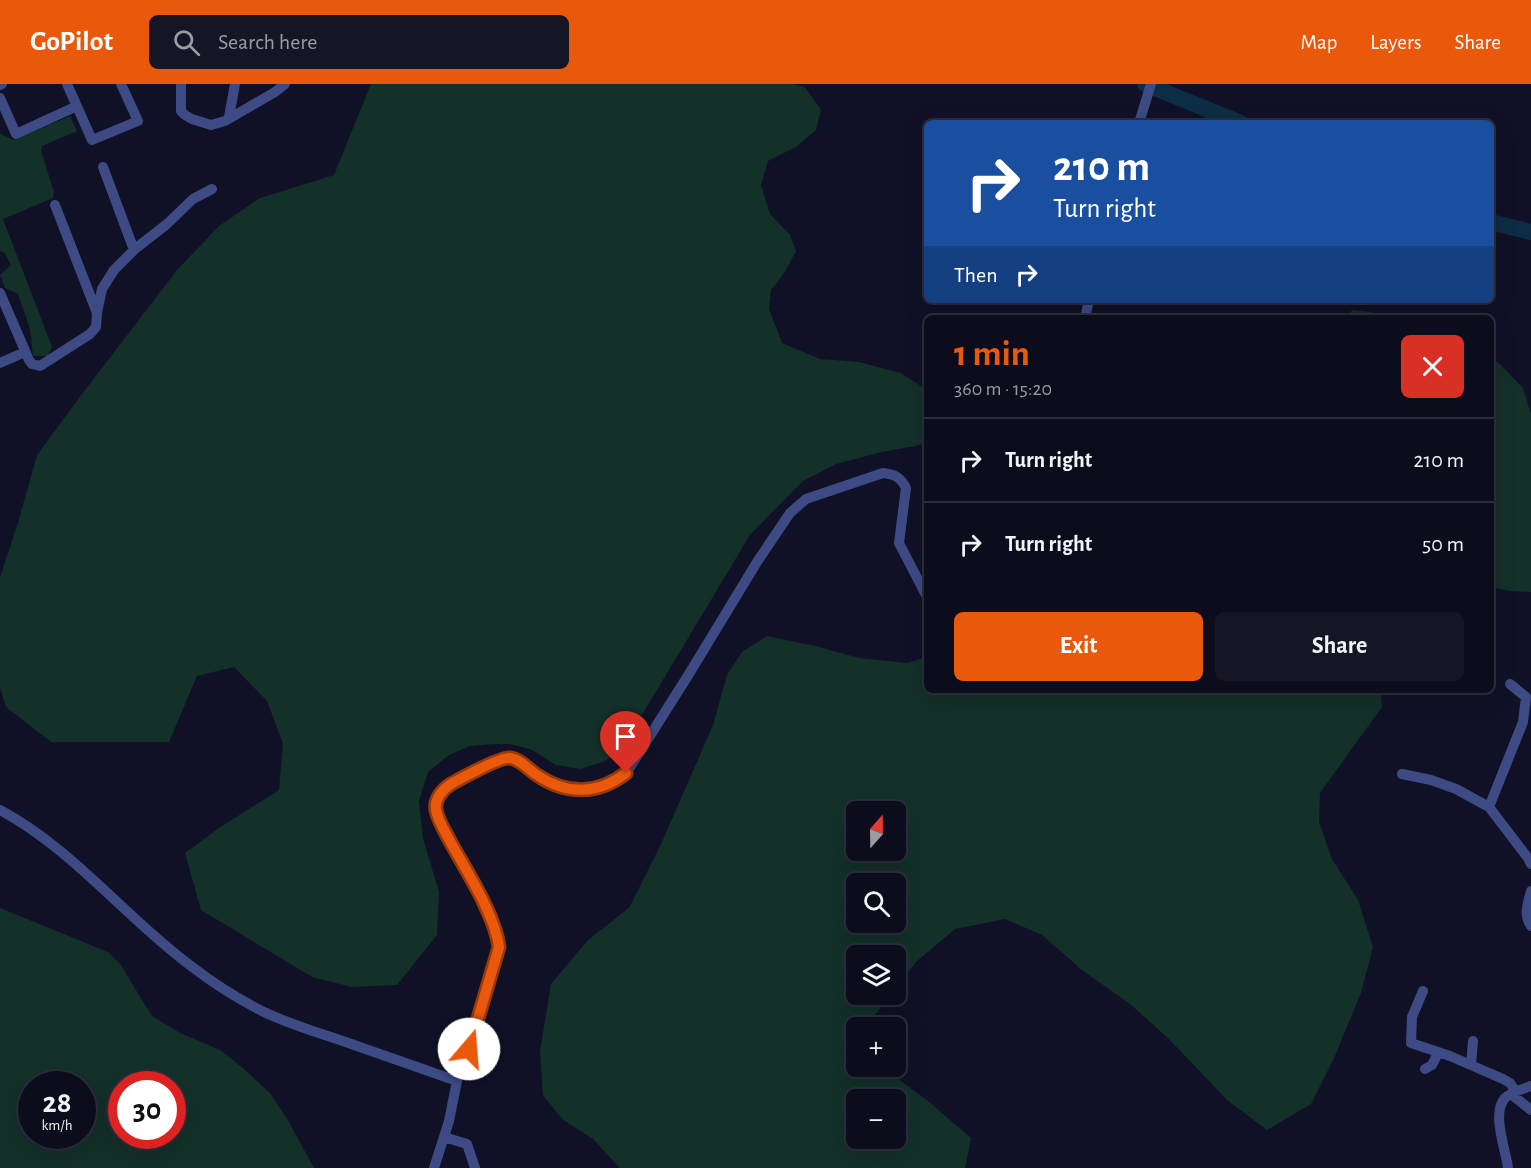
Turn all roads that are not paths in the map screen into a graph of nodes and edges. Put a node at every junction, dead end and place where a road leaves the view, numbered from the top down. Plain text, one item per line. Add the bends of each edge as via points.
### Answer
1 (68, 84) edge
2 (121, 84) edge
3 (181, 84) edge
4 (235, 84) edge
5 (285, 84) edge
6 (1151, 84) edge
7 (0, 99) edge
8 (77, 106) junction
9 (229, 117) junction
10 (1140, 120) edge
11 (103, 167) dead end
12 (212, 189) dead end
13 (55, 205) dead end
14 (134, 250) junction
15 (2, 301) edge
16 (97, 313) junction
17 (25, 352) junction
18 (0, 363) edge
19 (924, 591) edge
20 (1510, 684) dead end
21 (1402, 774) dead end
22 (1489, 807) junction
23 (0, 810) edge
24 (1531, 864) edge
25 (1531, 891) edge
26 (1531, 926) edge
27 (1423, 991) dead end
28 (1473, 1041) dead end
29 (1438, 1053) junction
30 (1471, 1065) junction
31 (1425, 1069) dead end
32 (457, 1082) junction
33 (1531, 1086) edge
34 (1513, 1093) junction
35 (1531, 1110) edge
36 (444, 1137) junction
37 (434, 1168) edge
38 (475, 1168) edge
39 (1508, 1168) edge

1 - 8 street
2 - 8 street via 138,121 92,140
3 - 9 street via 181,111 185,115 211,125
4 - 9 street
5 - 9 street
6 - 10 street
7 - 8 street via 16,134
11 - 14 street
12 - 14 street via 193,199
13 - 16 street
14 - 16 street via 102,289
15 - 17 street
16 - 17 street via 96,327 90,334 46,363 32,364
17 - 18 street
19 - 32 street via 899,543 906,488 896,476 883,473 806,499 790,513 634,761 616,781 589,790 572,789 556,785 506,758 444,788 436,810 489,915 499,947
20 - 22 street via 1526,697 1523,722
21 - 22 street via 1456,789
22 - 24 street
23 - 32 street via 59,850 152,935 237,997 295,1025
25 - 26 street via 1526,911
27 - 29 street via 1412,1017 1411,1043
28 - 30 street
29 - 30 street
29 - 31 street
30 - 34 street via 1510,1083
32 - 36 street
33 - 34 street
34 - 35 street
34 - 39 street via 1499,1112
36 - 37 street
36 - 38 street via 467,1144

